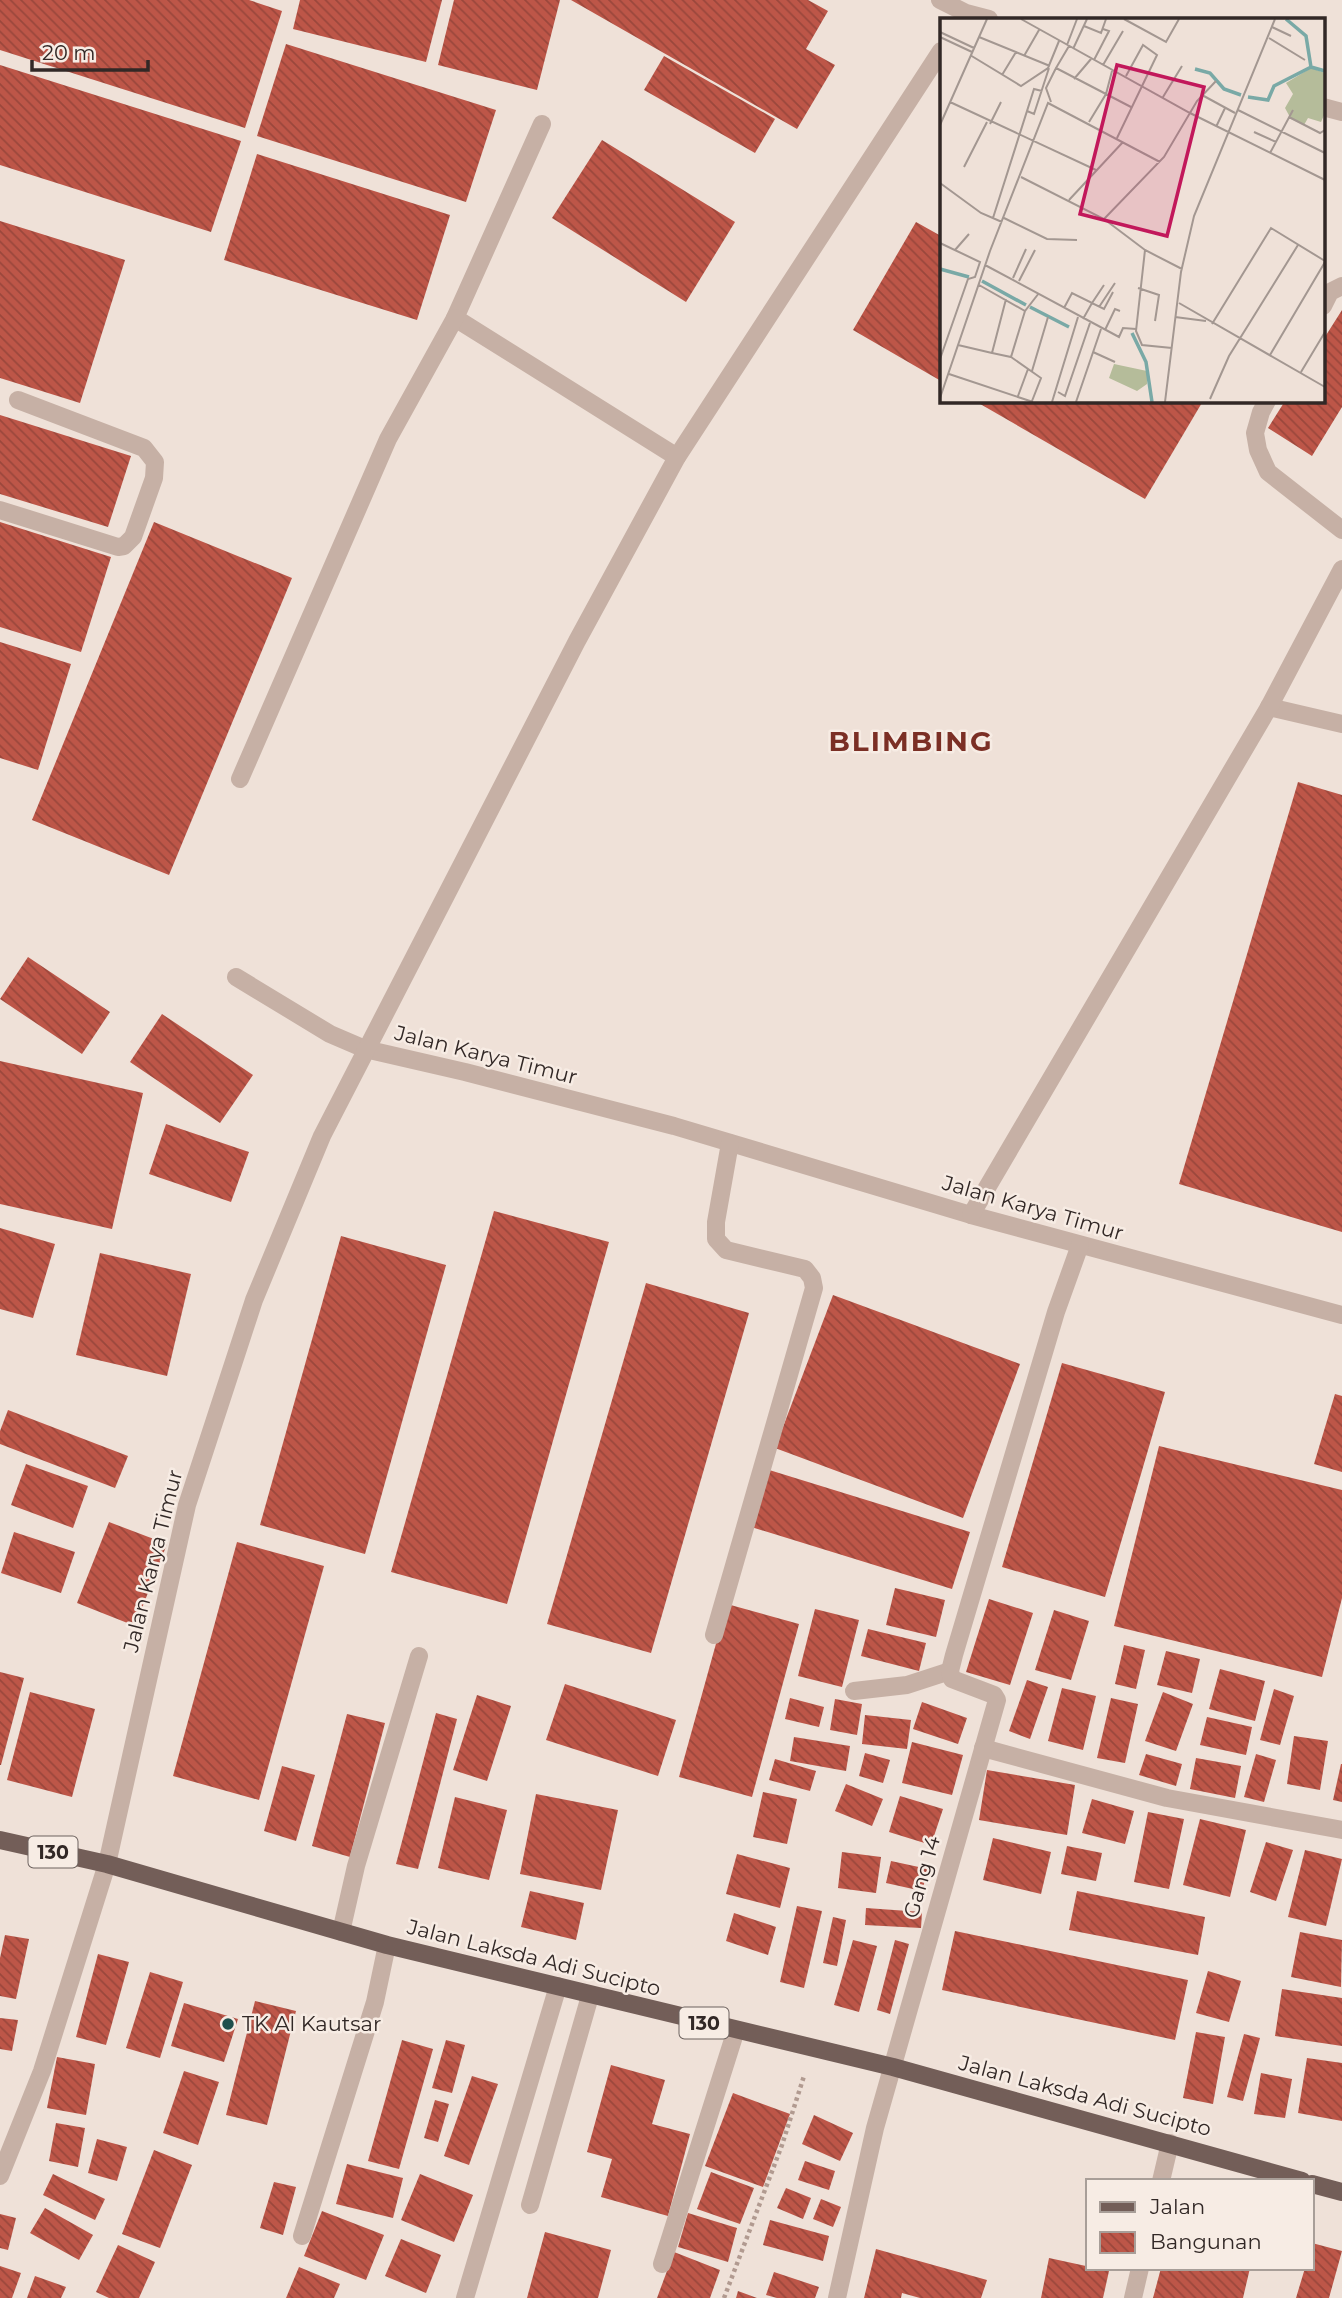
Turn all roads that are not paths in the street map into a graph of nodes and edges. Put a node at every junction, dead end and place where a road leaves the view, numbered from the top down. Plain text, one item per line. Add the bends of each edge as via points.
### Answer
1 (940, 0) edge
2 (967, 11) edge
3 (986, 18) edge
4 (940, 53) edge
5 (1324, 107) edge
6 (1342, 113) edge
7 (542, 124) dead end
8 (1342, 286) edge
9 (1324, 304) edge
10 (455, 318) junction
11 (18, 400) dead end
12 (1266, 402) edge
13 (677, 457) junction
14 (0, 510) edge
15 (1342, 530) edge
16 (1342, 569) edge
17 (1269, 707) junction
18 (1342, 724) edge
19 (240, 779) dead end
20 (236, 976) dead end
21 (365, 1049) junction
22 (730, 1143) junction
23 (971, 1215) junction
24 (1080, 1245) junction
25 (1342, 1315) edge
26 (714, 1635) dead end
27 (419, 1656) dead end
28 (950, 1671) junction
29 (853, 1691) dead end
30 (982, 1748) junction
31 (1342, 1830) edge
32 (0, 1840) edge
33 (107, 1864) junction
34 (341, 1932) junction
35 (387, 1945) junction
36 (558, 1986) junction
37 (590, 1996) junction
38 (736, 2030) junction
39 (893, 2067) junction
40 (1170, 2143) junction
41 (0, 2176) edge
42 (1161, 2179) edge
43 (1295, 2179) edge
44 (1314, 2185) edge
45 (1342, 2192) edge
46 (530, 2205) dead end
47 (302, 2236) dead end
48 (662, 2264) dead end
49 (1140, 2270) edge
50 (465, 2298) edge
51 (837, 2298) edge
52 (1133, 2298) edge

1 - 2 street
2 - 3 street
4 - 13 street
5 - 6 street
7 - 10 street
8 - 9 street via 1330,292
10 - 13 street
10 - 19 street via 388,439
11 - 14 street via 144,448 155,462 154,478 133,537 124,546
12 - 15 street via 1255,433 1268,472
13 - 21 street
16 - 17 street
17 - 18 street
17 - 23 street
20 - 21 street via 330,1034
21 - 22 street, Jalan Karya Timur
21 - 33 street, Jalan Karya Timur via 322,1136 254,1300 187,1505
22 - 23 street, Jalan Karya Timur
22 - 26 street via 716,1239 726,1250 806,1269 814,1288
23 - 24 street, Jalan Karya Timur
24 - 25 street, Jalan Karya Timur
24 - 28 street
27 - 34 street via 356,1866
28 - 29 street via 907,1685
28 - 30 street, Gang 14 via 952,1679 997,1700
30 - 31 street via 1167,1798
30 - 39 street, Gang 14
32 - 33 main road, Jalan Laksda Adi Sucipto / 130
33 - 34 main road, Jalan Laksda Adi Sucipto / 130
33 - 41 street, Jalan Karya Timur via 42,2071
34 - 35 main road, Jalan Laksda Adi Sucipto / 130
35 - 36 main road, Jalan Laksda Adi Sucipto / 130
35 - 47 street via 375,2003
36 - 37 main road, Jalan Laksda Adi Sucipto / 130
36 - 50 street
37 - 38 main road, Jalan Laksda Adi Sucipto / 130
37 - 46 street
38 - 39 main road, Jalan Laksda Adi Sucipto / 130
38 - 48 street
39 - 40 main road, Jalan Laksda Adi Sucipto / 130
39 - 51 street, Gang 14
40 - 42 street
40 - 43 main road, Jalan Laksda Adi Sucipto / 130
44 - 45 main road
49 - 52 street

